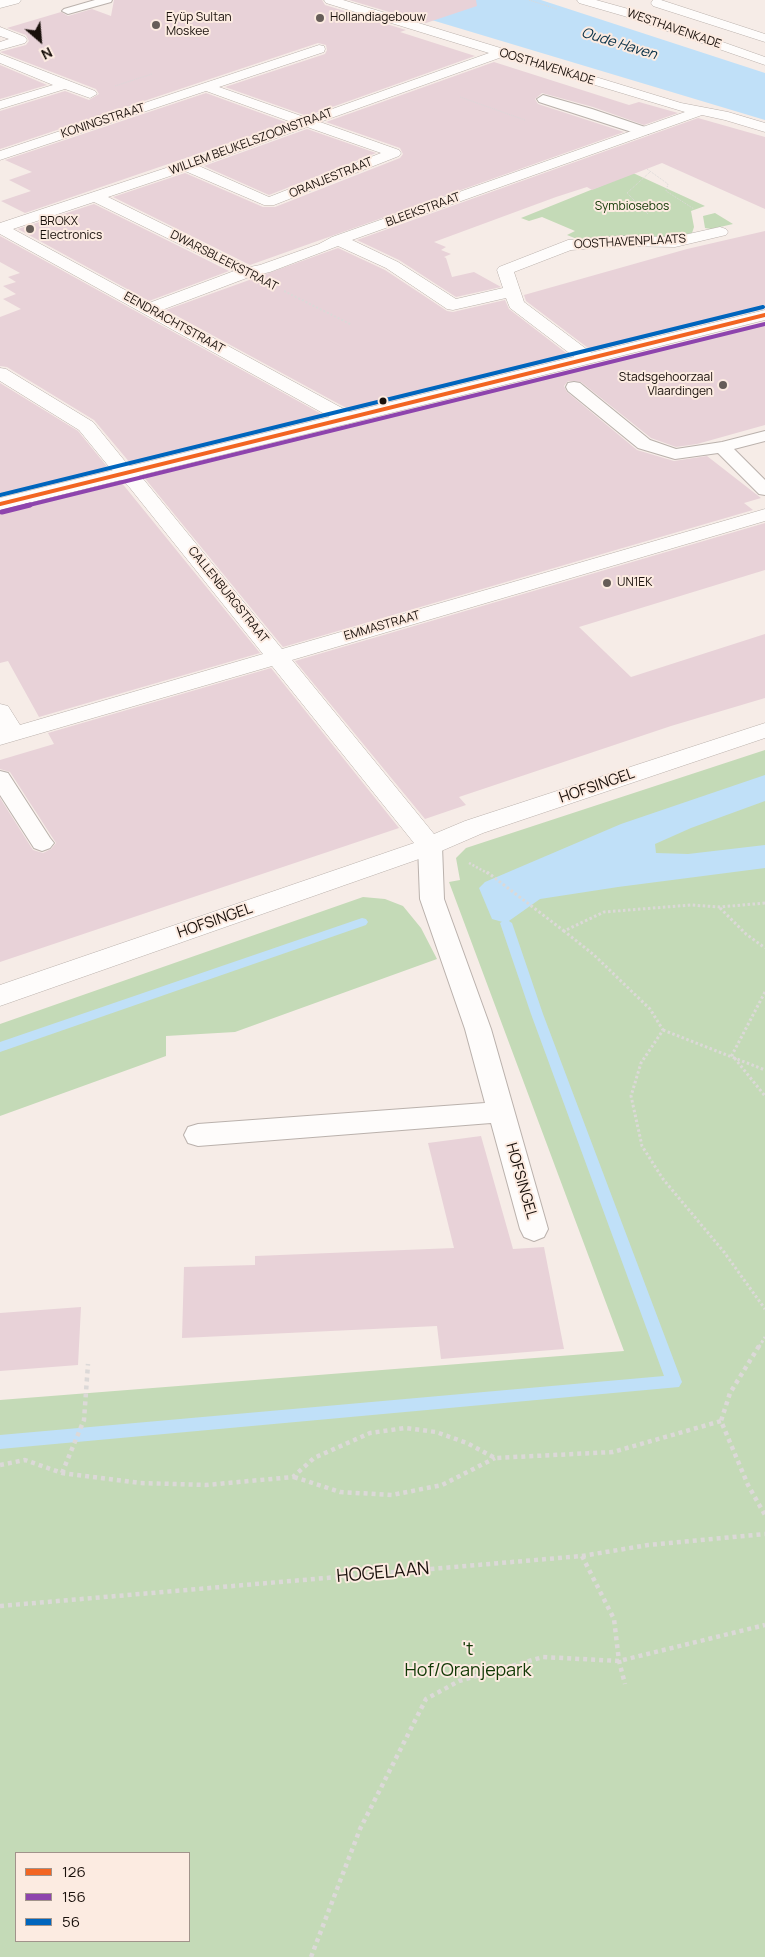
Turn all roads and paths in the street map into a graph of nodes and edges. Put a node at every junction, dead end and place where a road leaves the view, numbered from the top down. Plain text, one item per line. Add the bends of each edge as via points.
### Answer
1 (15, 0) edge
2 (107, 0) edge
3 (330, 0) edge
4 (583, 0) edge
5 (662, 2) edge
6 (0, 4) edge
7 (68, 11) dead end
8 (628, 13) junction
9 (0, 32) edge
10 (765, 38) edge
11 (0, 46) edge
12 (731, 48) junction
13 (319, 49) dead end
14 (501, 53) junction
15 (0, 58) edge
16 (765, 60) edge
17 (66, 84) junction
18 (206, 87) junction
19 (90, 94) dead end
20 (460, 97) dead end
21 (543, 98) dead end
22 (0, 105) edge
23 (698, 112) junction
24 (525, 120) dead end
25 (308, 122) junction
26 (765, 128) edge
27 (643, 131) junction
28 (0, 156) edge
29 (186, 166) junction
30 (647, 169) dead end
31 (650, 172) junction
32 (96, 197) junction
33 (699, 212) dead end
34 (0, 228) edge
35 (720, 232) dead end
36 (338, 240) junction
37 (609, 242) junction
38 (248, 272) junction
39 (512, 291) junction
40 (148, 309) junction
41 (765, 315) edge
42 (352, 325) dead end
43 (587, 358) junction
44 (0, 373) edge
45 (574, 388) dead end
46 (346, 418) junction
47 (765, 436) edge
48 (722, 447) junction
49 (125, 473) junction
50 (765, 490) edge
51 (0, 504) edge
52 (765, 515) edge
53 (278, 656) junction
54 (0, 711) edge
55 (765, 730) edge
56 (7, 736) edge
57 (0, 778) edge
58 (42, 844) dead end
59 (430, 846) junction
60 (483, 869) dead end
61 (765, 903) edge
62 (720, 907) junction
63 (564, 931) junction
64 (765, 948) edge
65 (765, 992) edge
66 (0, 996) edge
67 (662, 1030) junction
68 (732, 1055) junction
69 (765, 1070) edge
70 (765, 1096) edge
71 (501, 1112) junction
72 (198, 1135) dead end
73 (534, 1229) dead end
74 (765, 1309) edge
75 (765, 1337) edge
76 (88, 1364) dead end
77 (721, 1421) junction
78 (495, 1458) junction
79 (0, 1465) edge
80 (62, 1473) junction
81 (293, 1476) junction
82 (765, 1514) edge
83 (765, 1534) edge
84 (582, 1556) junction
85 (0, 1606) edge
86 (765, 1625) edge
87 (620, 1661) junction
88 (626, 1684) dead end
89 (311, 1957) edge

1 - 6 street
2 - 7 lane
3 - 14 street, OOSTHAVENKADE
4 - 8 street, WESTHAVENKADE
5 - 8 street
5 - 10 street
8 - 12 street, WESTHAVENKADE
9 - 11 street via 21,40
10 - 12 street
12 - 16 street, WESTHAVENKADE
13 - 18 street, KONINGSTRAAT
14 - 23 street, OOSTHAVENKADE
14 - 25 street, WILLEM BEUKELSZOONSTRAAT
15 - 17 street
17 - 19 street
17 - 22 street
18 - 25 street
18 - 28 street, KONINGSTRAAT
20 - 24 path
21 - 27 lane
23 - 26 street, OOSTHAVENKADE via 728,116
23 - 27 street, BLEEKSTRAAT
25 - 29 street, WILLEM BEUKELSZOONSTRAAT
25 - 29 street, ORANJESTRAAT via 394,153 269,202
27 - 36 street, BLEEKSTRAAT
29 - 32 street, WILLEM BEUKELSZOONSTRAAT
30 - 31 path
31 - 33 path via 668,184 666,191
31 - 37 path via 627,193 650,218 622,227 608,238
32 - 34 street, WILLEM BEUKELSZOONSTRAAT
32 - 38 street, DWARSBLEEKSTRAAT
34 - 40 street, EENDRACHTSTRAAT
35 - 37 street, OOSTHAVENPLAATS via 675,242
36 - 38 street, BLEEKSTRAAT via 264,269
36 - 39 street via 392,265 454,305
37 - 39 street, OOSTHAVENPLAATS via 568,245 505,270
38 - 40 street, BLEEKSTRAAT
38 - 42 path, DWARSBLEEKSTRAAT
39 - 43 street via 516,304
40 - 46 street, EENDRACHTSTRAAT
41 - 43 street
43 - 46 street
44 - 49 street, CALLENBURGSTRAAT via 86,426
45 - 48 lane via 644,444 675,454
46 - 49 street
47 - 48 lane
48 - 50 lane
49 - 51 street
49 - 53 street, CALLENBURGSTRAAT
52 - 53 street, EMMASTRAAT
53 - 56 street, EMMASTRAAT
53 - 59 street, CALLENBURGSTRAAT
54 - 56 street
55 - 59 street, HOFSINGEL via 474,827
57 - 58 lane
59 - 66 street, HOFSINGEL
59 - 71 lane, HOFSINGEL via 432,899 478,1029
60 - 63 path
61 - 62 path
62 - 63 path via 692,905 604,912
62 - 64 path
63 - 67 path via 650,1009
65 - 68 path
67 - 68 path
67 - 74 path via 641,1063 631,1096 642,1146 663,1179 724,1252
68 - 69 path
68 - 70 path
71 - 72 lane
71 - 73 lane, HOFSINGEL
75 - 77 path via 730,1393
76 - 80 path via 84,1420
77 - 78 path via 613,1452
77 - 82 path via 748,1485
78 - 81 path via 442,1485 392,1495 340,1492
78 - 81 path via 444,1435 405,1428 370,1433 314,1458
79 - 80 path via 25,1460
80 - 81 path via 140,1483 206,1485
83 - 84 path, HOGELAAN via 648,1545
84 - 85 path, HOGELAAN
84 - 87 path via 614,1619
86 - 87 path
87 - 88 path
87 - 89 path via 543,1657 459,1681 426,1699 360,1829

